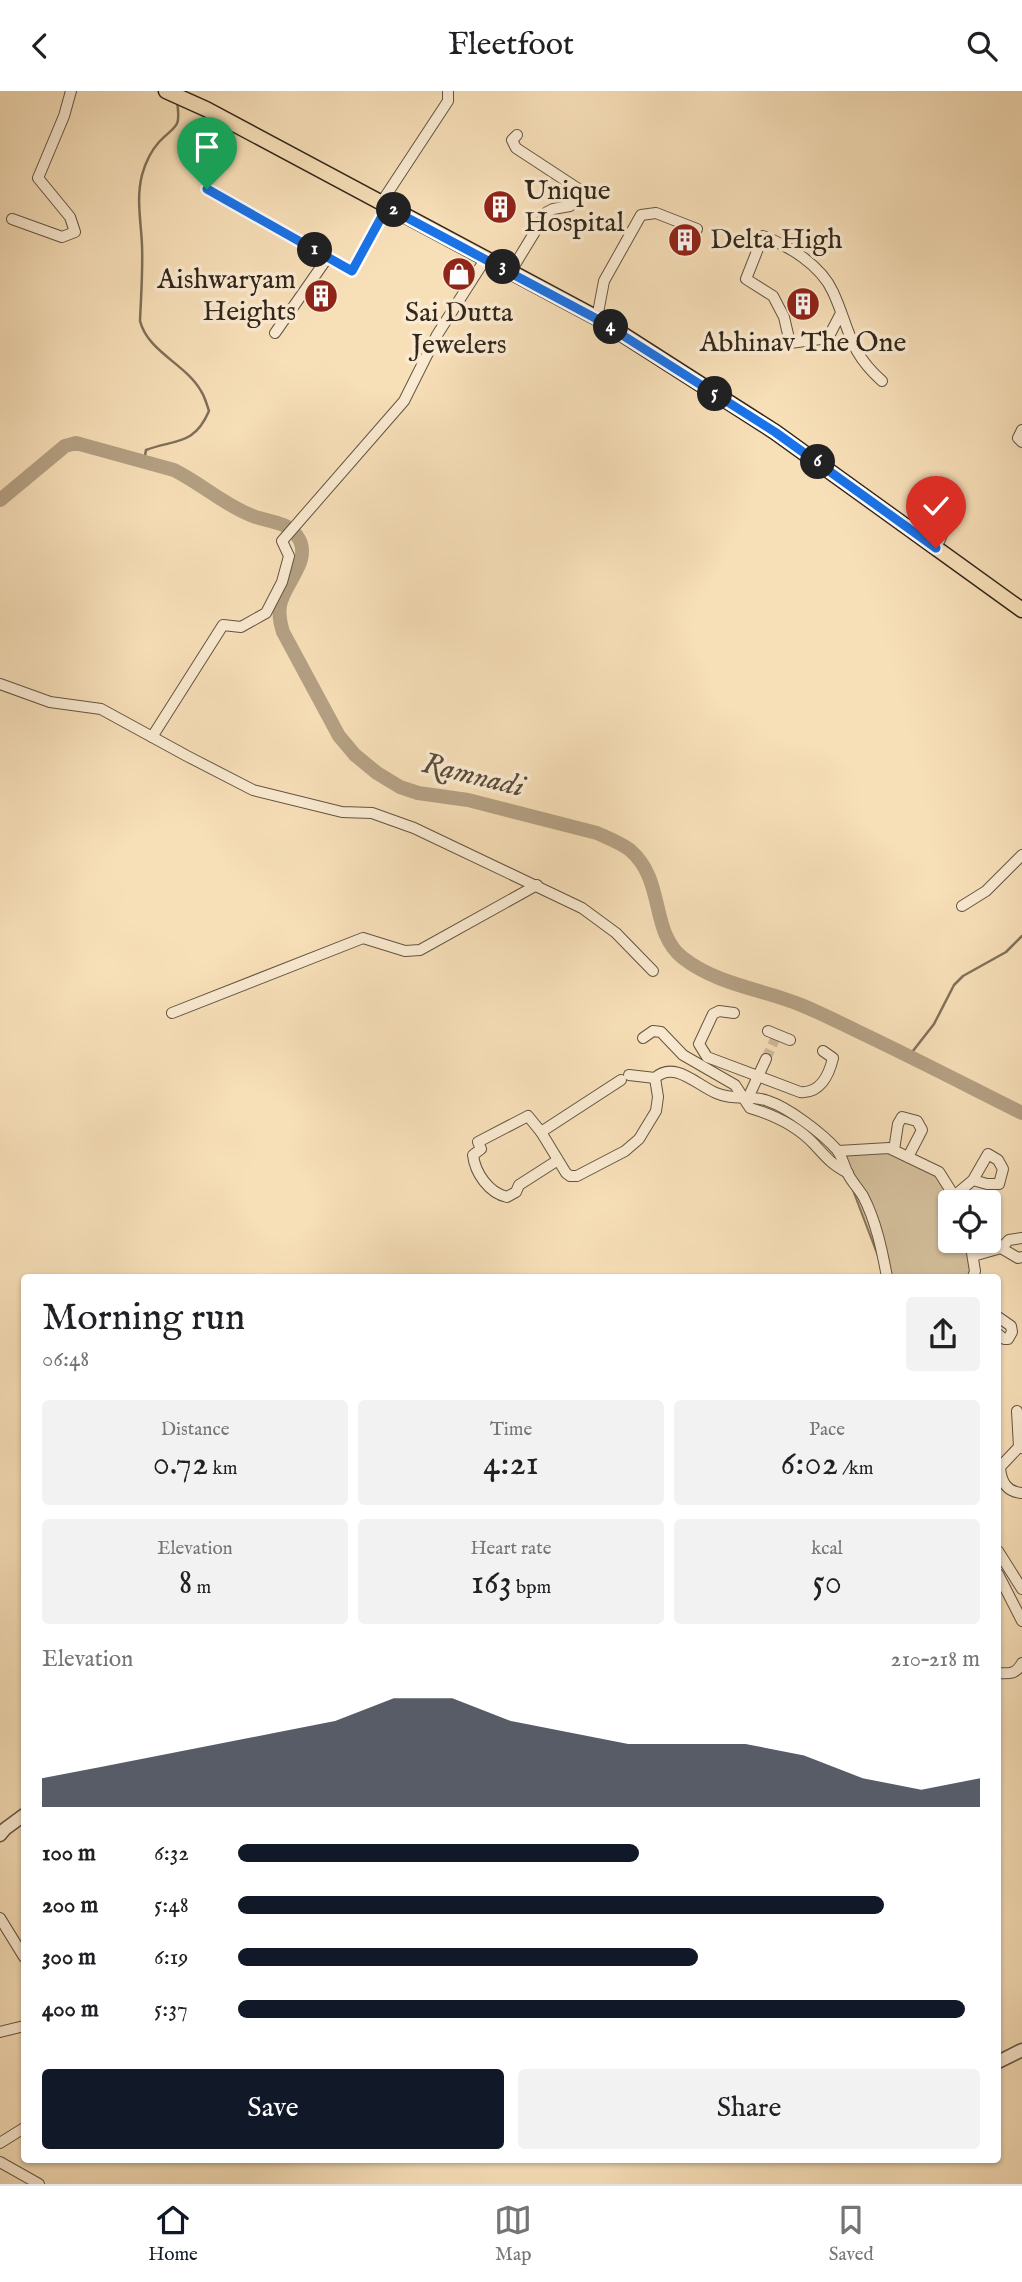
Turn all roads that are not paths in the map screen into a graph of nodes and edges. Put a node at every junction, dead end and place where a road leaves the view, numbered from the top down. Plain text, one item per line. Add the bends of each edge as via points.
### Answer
1 (71, 91) edge
2 (167, 91) edge
3 (453, 92) edge
4 (517, 135) dead end
5 (207, 189) dead end
6 (384, 205) junction
7 (12, 219) dead end
8 (697, 229) dead end
9 (328, 257) junction
10 (486, 258) junction
11 (511, 271) junction
12 (841, 313) junction
13 (597, 319) junction
14 (275, 333) dead end
15 (882, 381) dead end
16 (1022, 430) edge
17 (1022, 442) edge
18 (956, 503) dead end
19 (936, 548) junction
20 (1022, 610) edge
21 (0, 684) edge
22 (152, 737) junction
23 (1022, 855) edge
24 (537, 885) junction
25 (962, 907) dead end
26 (653, 971) dead end
27 (172, 1013) dead end
28 (734, 1013) dead end
29 (768, 1031) dead end
30 (643, 1038) dead end
31 (790, 1040) dead end
32 (823, 1051) dead end
33 (766, 1059) tunnel mouth
34 (758, 1076) junction
35 (655, 1077) junction
36 (745, 1098) junction
37 (541, 1132) junction
38 (894, 1150) junction
39 (838, 1151) junction
40 (908, 1157) junction
41 (558, 1160) junction
42 (848, 1174) junction
43 (973, 1180) dead end
44 (950, 1190) edge
45 (964, 1190) edge
46 (1022, 1238) edge
47 (1001, 1248) joint
48 (973, 1253) edge
49 (984, 1253) edge
50 (973, 1256) junction
51 (1022, 1257) edge
52 (886, 1274) edge
53 (974, 1274) edge
54 (1001, 1319) edge
55 (1001, 1336) edge
56 (1017, 1411) dead end
57 (1020, 1448) edge
58 (1001, 1466) edge
59 (1001, 1483) edge
60 (1022, 1493) edge
61 (1001, 1556) edge
62 (1001, 1580) edge
63 (1022, 1590) edge
64 (1022, 1621) edge
65 (1022, 1663) edge
66 (1001, 1673) edge
67 (21, 1817) edge
68 (0, 1835) edge
69 (0, 1918) edge
70 (21, 1952) edge
71 (21, 2027) edge
72 (0, 2032) edge
73 (1022, 2050) edge
74 (1001, 2060) edge
75 (21, 2130) edge
76 (0, 2143) edge
77 (0, 2162) edge
78 (39, 2184) edge

1 - 7 street via 38,178 70,216 75,232 62,237
2 - 6 main road
3 - 6 street
4 - 11 street via 512,140 516,148 580,190 570,206 547,212
5 - 9 street
6 - 9 street via 352,271
6 - 10 main road
8 - 13 street via 656,213 641,215 604,281
9 - 14 street
10 - 11 main road
10 - 22 street via 437,335 404,401 282,541 289,556 266,613 241,627 223,625
11 - 13 main road
12 - 12 street via 819,272 763,236 746,279 773,296 790,343 828,338
12 - 15 street via 864,365
13 - 19 main road via 775,432
16 - 17 street via 1018,438
18 - 19 street
19 - 20 main road
21 - 22 street via 50,702 102,709
22 - 24 street via 253,790 342,812 372,813
23 - 25 street via 986,891
24 - 26 street via 602,922
24 - 27 street via 420,950 405,951 363,938
28 - 34 street via 713,1014 699,1044 708,1057
29 - 31 street
30 - 36 street via 661,1032 683,1055 735,1086
32 - 34 street via 833,1058 815,1090 800,1092
33 - 34 street
34 - 36 street
35 - 36 street via 670,1070 718,1094
35 - 37 street via 625,1078
35 - 41 street via 656,1111 639,1139 625,1151 577,1176 566,1173
36 - 39 street via 779,1105
36 - 42 street via 750,1108 791,1125
37 - 41 street
37 - 41 street via 528,1116 522,1118 478,1142 481,1149 473,1155 474,1165 488,1187 507,1197
38 - 39 street
38 - 40 street
38 - 40 street via 902,1117 917,1121 922,1130
39 - 42 street
40 - 44 street via 939,1173
42 - 52 street via 877,1229
43 - 45 street
46 - 47 street via 1009,1240
47 - 51 street
48 - 50 street
49 - 50 street
50 - 53 street
54 - 55 street via 1012,1332 1008,1339
56 - 57 street
57 - 58 street
59 - 60 street via 1014,1493
61 - 63 street
62 - 64 street
65 - 66 street via 1012,1674
67 - 68 street
69 - 70 street
71 - 72 street
73 - 74 street
75 - 76 street
77 - 78 street

